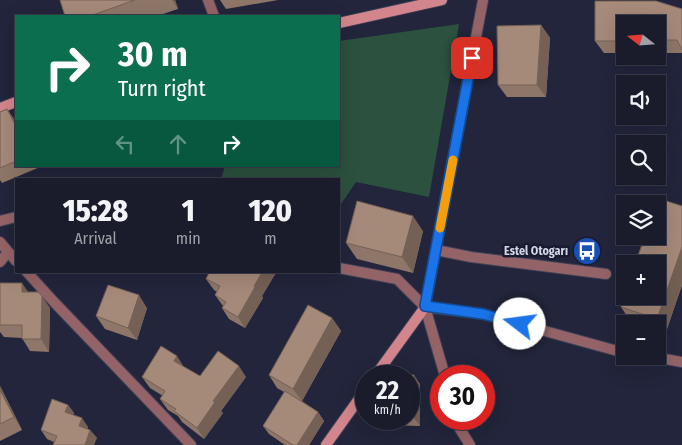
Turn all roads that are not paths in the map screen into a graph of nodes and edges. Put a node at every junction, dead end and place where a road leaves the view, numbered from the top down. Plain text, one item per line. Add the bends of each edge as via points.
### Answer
1 (208, 0) edge
2 (442, 0) edge
3 (483, 0) edge
4 (214, 15) edge
5 (340, 23) edge
6 (15, 102) edge
7 (0, 108) edge
8 (15, 217) edge
9 (0, 221) edge
10 (0, 242) edge
11 (436, 250) junction
12 (8, 252) junction
13 (15, 260) edge
14 (0, 262) edge
15 (340, 268) edge
16 (28, 273) edge
17 (606, 274) dead end
18 (425, 306) junction
19 (616, 350) edge
20 (666, 359) edge
21 (682, 362) edge
22 (383, 365) edge
23 (442, 365) edge
24 (355, 404) edge
25 (461, 430) edge
26 (191, 445) edge
27 (326, 445) edge
28 (470, 445) edge

1 - 4 street
2 - 5 street
3 - 11 street
6 - 7 street
8 - 9 street
10 - 12 street
11 - 17 street
11 - 18 street
12 - 13 street
12 - 14 street
15 - 18 street via 397,280
16 - 26 street
18 - 19 street via 483,314
18 - 22 street
18 - 23 street
20 - 21 street
24 - 27 street
25 - 28 street

